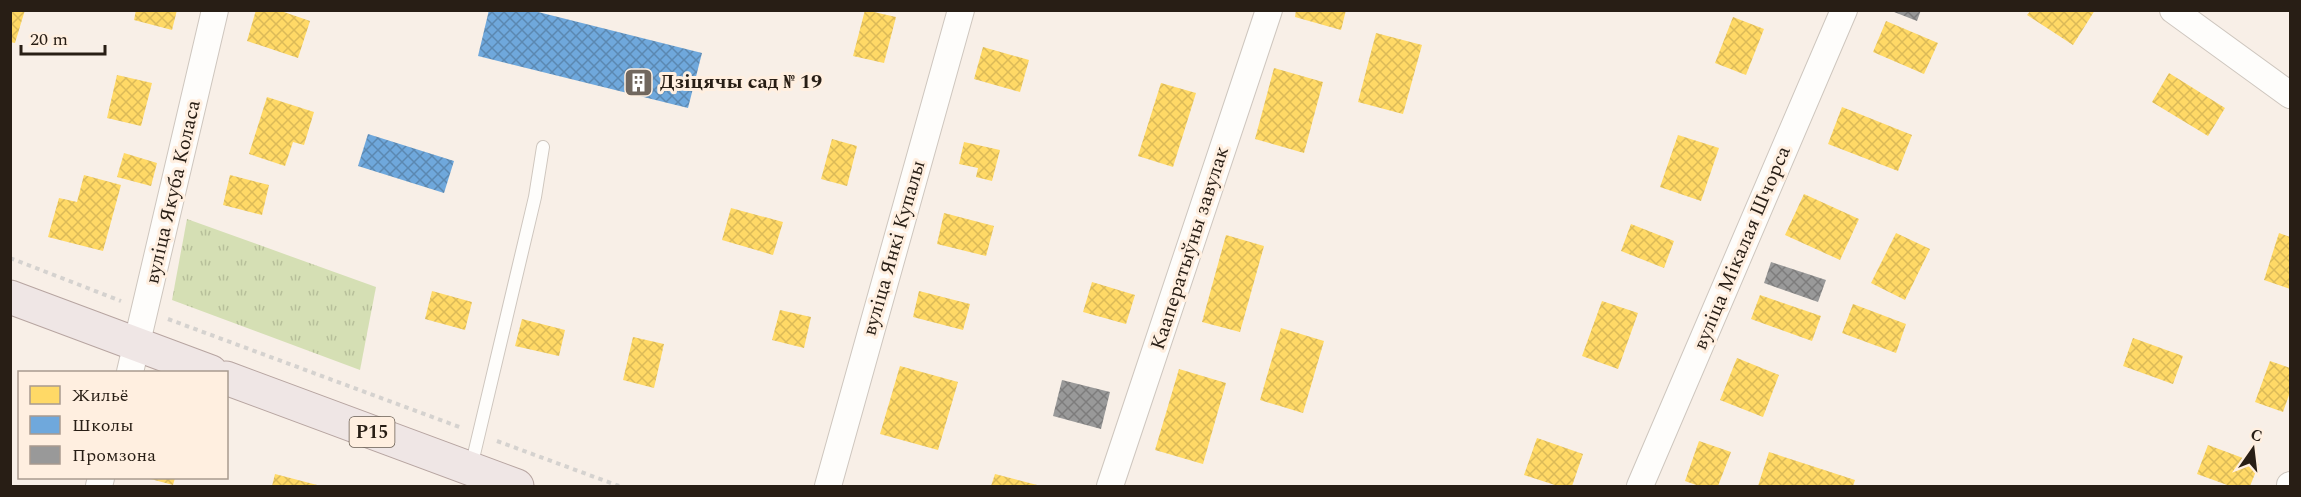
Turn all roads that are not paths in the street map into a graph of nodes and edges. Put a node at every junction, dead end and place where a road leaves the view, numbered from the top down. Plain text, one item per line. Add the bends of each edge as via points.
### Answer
1 (215, 10) edge
2 (961, 10) edge
3 (1269, 10) edge
4 (1844, 10) edge
5 (2173, 10) edge
6 (2290, 95) edge
7 (543, 147) dead end
8 (10, 297) edge
9 (134, 359) edge
10 (205, 371) edge
11 (228, 379) edge
12 (470, 469) junction
13 (517, 486) edge
14 (828, 486) edge
15 (1110, 486) edge
16 (1640, 486) edge

1 - 9 street, вуліца Якуба Коласа
2 - 14 street, вуліца Янкі Купалы
3 - 15 street, Кааператыўны завулак
4 - 16 street, вуліца Мікалая Шчорса
5 - 6 street
7 - 12 lane via 535,197
8 - 9 main road
9 - 10 main road
11 - 12 main road, Р15
12 - 13 main road, Р15

